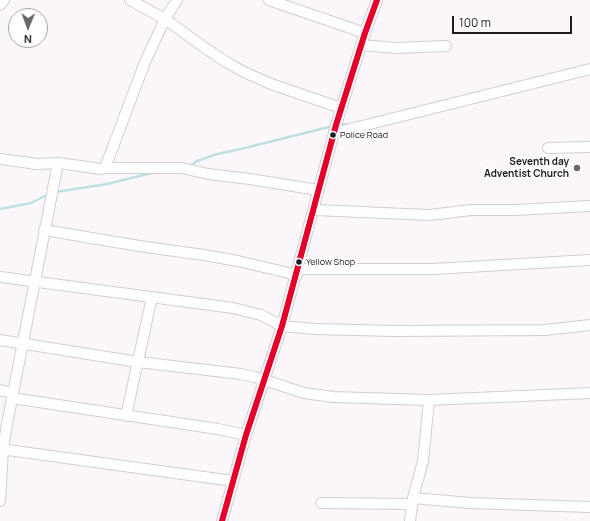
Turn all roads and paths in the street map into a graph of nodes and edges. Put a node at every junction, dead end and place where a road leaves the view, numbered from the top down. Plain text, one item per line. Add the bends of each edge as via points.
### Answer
1 (4, 0) edge
2 (130, 0) edge
3 (177, 0) edge
4 (377, 0) edge
5 (275, 1) edge
6 (0, 5) edge
7 (165, 19) junction
8 (365, 33) junction
9 (361, 45) junction
10 (446, 46) dead end
11 (590, 69) edge
12 (341, 108) junction
13 (334, 133) junction
14 (590, 147) edge
15 (548, 148) dead end
16 (0, 160) edge
17 (58, 163) junction
18 (105, 168) junction
19 (318, 190) junction
20 (590, 206) edge
21 (314, 210) junction
22 (44, 230) junction
23 (590, 260) edge
24 (298, 272) junction
25 (0, 277) edge
26 (34, 281) junction
27 (152, 297) junction
28 (282, 326) junction
29 (590, 326) edge
30 (0, 340) edge
31 (22, 345) junction
32 (138, 362) junction
33 (264, 380) junction
34 (0, 390) edge
35 (590, 394) edge
36 (12, 395) junction
37 (429, 400) junction
38 (126, 416) junction
39 (246, 435) junction
40 (2, 449) edge
41 (233, 482) junction
42 (0, 501) edge
43 (412, 501) junction
44 (321, 503) dead end
45 (590, 507) edge
46 (222, 521) edge
47 (410, 521) edge

1 - 6 street
2 - 7 street
3 - 7 street
4 - 8 street
5 - 8 street
7 - 12 street via 244,72
7 - 18 street via 145,62
8 - 9 street
9 - 10 street via 396,48
9 - 12 street
11 - 13 street
12 - 13 street
13 - 19 street
14 - 15 street
16 - 17 street via 37,164
17 - 18 street
17 - 22 street
18 - 19 street via 182,168
19 - 21 street
20 - 21 street via 471,210 429,215
21 - 24 street
22 - 24 street
22 - 26 street
23 - 24 street via 433,269
24 - 28 street
25 - 26 street
26 - 27 street
26 - 31 street
27 - 28 street via 250,312
27 - 32 street
28 - 29 street via 396,331 544,330
28 - 33 street
30 - 31 street
31 - 32 street
31 - 36 street
32 - 33 street via 241,374
32 - 38 street
33 - 37 street via 318,395
33 - 39 street
34 - 36 street
35 - 37 street
36 - 38 street
36 - 40 street
37 - 43 street via 423,461
38 - 39 street
39 - 41 street
40 - 41 street
40 - 42 street
41 - 46 street
43 - 44 street
43 - 45 street
43 - 47 street

